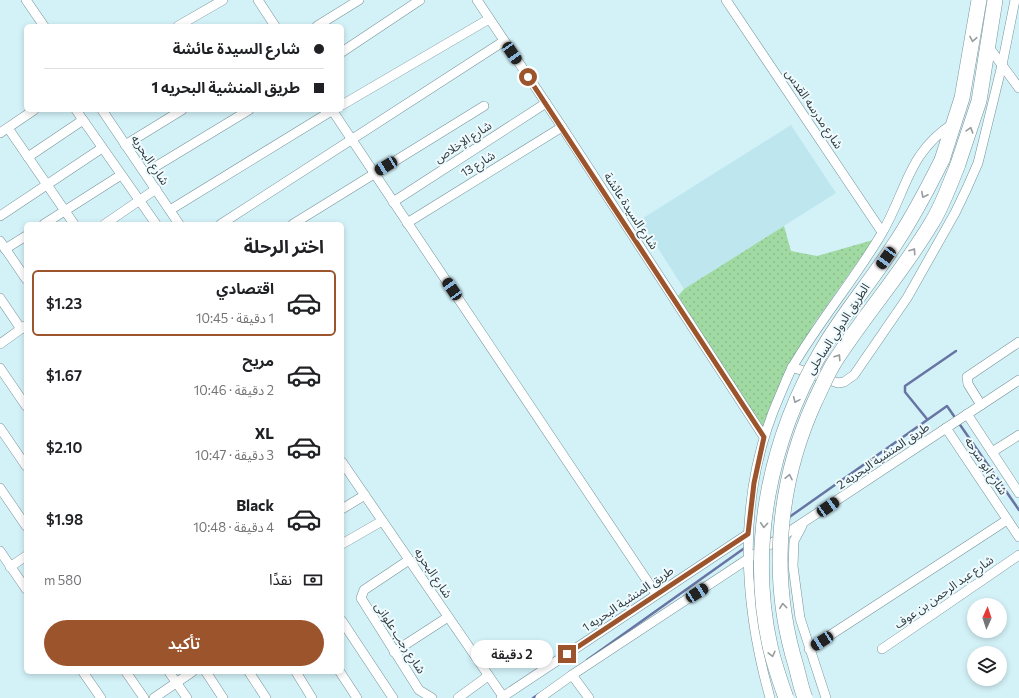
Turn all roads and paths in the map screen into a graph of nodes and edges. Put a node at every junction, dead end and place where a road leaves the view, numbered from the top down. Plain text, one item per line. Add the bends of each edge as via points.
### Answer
1 (26, 0) edge
2 (222, 0) edge
3 (258, 0) edge
4 (359, 0) edge
5 (420, 0) edge
6 (477, 0) edge
7 (726, 0) edge
8 (979, 0) edge
9 (995, 0) edge
10 (1015, 0) edge
11 (489, 18) junction
12 (43, 24) edge
13 (181, 24) edge
14 (274, 24) edge
15 (320, 24) edge
16 (504, 41) junction
17 (988, 46) junction
18 (344, 51) edge
19 (1002, 65) junction
20 (1019, 88) edge
21 (344, 103) edge
22 (546, 103) junction
23 (484, 106) dead end
24 (31, 112) edge
25 (77, 112) edge
26 (103, 112) edge
27 (179, 112) edge
28 (246, 112) edge
29 (329, 112) edge
30 (333, 112) edge
31 (82, 120) junction
32 (955, 123) junction
33 (562, 127) junction
34 (8, 128) junction
35 (0, 133) edge
36 (351, 140) junction
37 (125, 145) junction
38 (102, 148) junction
39 (28, 156) junction
40 (145, 173) junction
41 (374, 173) junction
42 (121, 175) junction
43 (47, 185) junction
44 (156, 189) junction
45 (139, 201) junction
46 (393, 202) junction
47 (170, 210) junction
48 (65, 211) junction
49 (0, 216) edge
50 (47, 222) edge
51 (73, 222) edge
52 (107, 222) edge
53 (155, 222) edge
54 (176, 222) edge
55 (224, 222) edge
56 (295, 222) edge
57 (407, 222) junction
58 (882, 232) junction
59 (24, 237) edge
60 (3, 245) edge
61 (24, 275) edge
62 (0, 298) edge
63 (24, 328) edge
64 (1019, 342) edge
65 (0, 344) edge
66 (792, 367) junction
67 (0, 368) edge
68 (1019, 380) edge
69 (24, 403) edge
70 (981, 405) junction
71 (967, 414) junction
72 (0, 428) edge
73 (946, 428) junction
74 (1019, 436) edge
75 (764, 437) junction
76 (992, 452) junction
77 (24, 463) edge
78 (344, 467) edge
79 (0, 488) edge
80 (1019, 493) edge
81 (365, 495) junction
82 (344, 509) edge
83 (382, 520) junction
84 (1008, 520) junction
85 (24, 523) edge
86 (802, 524) junction
87 (748, 534) junction
88 (1019, 537) edge
89 (344, 543) edge
90 (0, 551) edge
91 (1019, 555) edge
92 (24, 557) edge
93 (410, 560) junction
94 (748, 560) junction
95 (10, 566) junction
96 (24, 586) edge
97 (656, 594) junction
98 (448, 617) junction
99 (344, 623) edge
100 (809, 649) junction
101 (882, 649) dead end
102 (394, 652) junction
103 (84, 674) edge
104 (127, 674) edge
105 (170, 674) edge
106 (189, 674) edge
107 (207, 674) edge
108 (250, 674) edge
109 (297, 674) edge
110 (341, 674) edge
111 (572, 675) junction
112 (488, 676) junction
113 (176, 683) junction
114 (101, 698) edge
115 (144, 698) edge
116 (155, 698) edge
117 (187, 698) edge
118 (223, 698) edge
119 (266, 698) edge
120 (312, 698) edge
121 (357, 698) edge
122 (393, 698) edge
123 (432, 698) edge
124 (458, 698) edge
125 (503, 698) edge
126 (540, 698) edge
127 (589, 698) edge
128 (770, 698) edge
129 (786, 698) edge
130 (806, 698) edge
131 (826, 698) edge

1 - 12 street
2 - 13 street
3 - 14 street
4 - 15 street
5 - 18 street
6 - 11 street, شارع السيدة عائشة
7 - 58 street, شارع مدرسه القدس
8 -> 32 main road, الطريق الدولي الساحلى via 962,98
9 - 17 main road, الطريق الدولي الساحلى
10 - 19 street
11 - 16 street, شارع السيدة عائشة
11 - 21 street
16 - 22 street, شارع السيدة عائشة
16 - 36 street
17 - 19 street
130 -> 17 main road, الطريق الدولي الساحلى, bridge via 788,639 781,588 782,527 792,465 809,415 837,359 932,223 971,128 979,101
19 - 20 street
19 - 66 street via 978,163 967,188 919,277 854,375 838,383
22 - 33 street, شارع السيدة عائشة
22 - 46 street, شارع الإخلاص
23 - 41 street
24 - 34 street
25 - 31 street
26 - 37 street, شارع البحريه
27 - 37 street
28 - 40 street
29 - 47 street
30 - 36 street
31 - 38 street
31 - 39 street
32 - 58 street via 933,138 921,152
32 -> 129 main road, الطريق الدولي الساحلى, bridge via 942,160 911,219 821,351 784,428 766,500 762,561 770,645
33 - 57 street, شارع 13
33 - 75 street, شارع السيدة عائشة
34 - 35 street
34 - 39 street
36 - 41 street
36 - 55 street
37 - 40 street, شارع البحريه
38 - 42 street
38 - 43 street
39 - 43 street
40 - 44 street, شارع البحريه
41 - 46 street
41 - 56 street
42 - 45 street
42 - 48 street
43 - 48 street
43 - 49 street
44 - 45 street
44 - 47 street, شارع البحريه
45 - 52 street
45 - 53 street
46 - 57 street
47 - 54 street, شارع البحريه
48 - 50 street
48 - 51 street
57 - 97 street
58 - 66 street
59 - 60 street
60 - 61 street
62 - 63 street
63 - 65 street
64 - 70 street via 968,377 968,384
66 - 75 street
67 - 69 street
68 - 70 street, طريق المنشية البحريه 2
70 - 71 street, طريق المنشية البحريه 2
71 - 73 street, طريق المنشية البحريه 2
71 - 76 street, شارع ابو سرحه
72 - 77 street
73 - 84 street, شارع ابو سرحه
73 - 86 street, طريق المنشية البحريه 2
74 - 76 street
75 - 87 street via 754,483
76 - 80 street, شارع ابو سرحه
78 - 81 street, شارع البحريه
79 - 85 street
81 - 82 street
81 - 83 street, شارع البحريه
83 - 89 street
83 - 93 street, شارع البحريه
84 - 88 street, شارع ابو سرحه
84 - 100 street
86 - 94 street, طريق المنشية البحريه 2
86 - 100 street via 794,541 793,566 800,618
87 - 94 street
87 - 97 street, طريق المنشية البحريه 1
90 - 95 street
91 - 101 street, شارع عبد الرحمن بن عوف
92 - 95 street
93 - 98 street, شارع البحريه
93 - 102 street, شارع رجب علوانى via 364,590 361,595 362,601
94 - 111 street, طريق المنشية البحريه 2
94 - 128 street via 751,612
95 - 96 street
97 - 125 street, طريق المنشية البحريه 1
98 - 102 street
98 - 112 street, شارع البحريه
99 - 122 street
100 - 131 street
102 - 123 street, شارع رجب علوانى via 419,690
103 - 114 street
104 - 115 street
105 - 113 street
106 - 113 street
107 - 118 street
108 - 119 street
109 - 120 street
110 - 121 street
111 - 126 street, طريق المنشية البحريه 2
111 - 127 street
112 - 124 street
112 - 125 street, شارع البحريه
113 - 116 street
113 - 117 street

